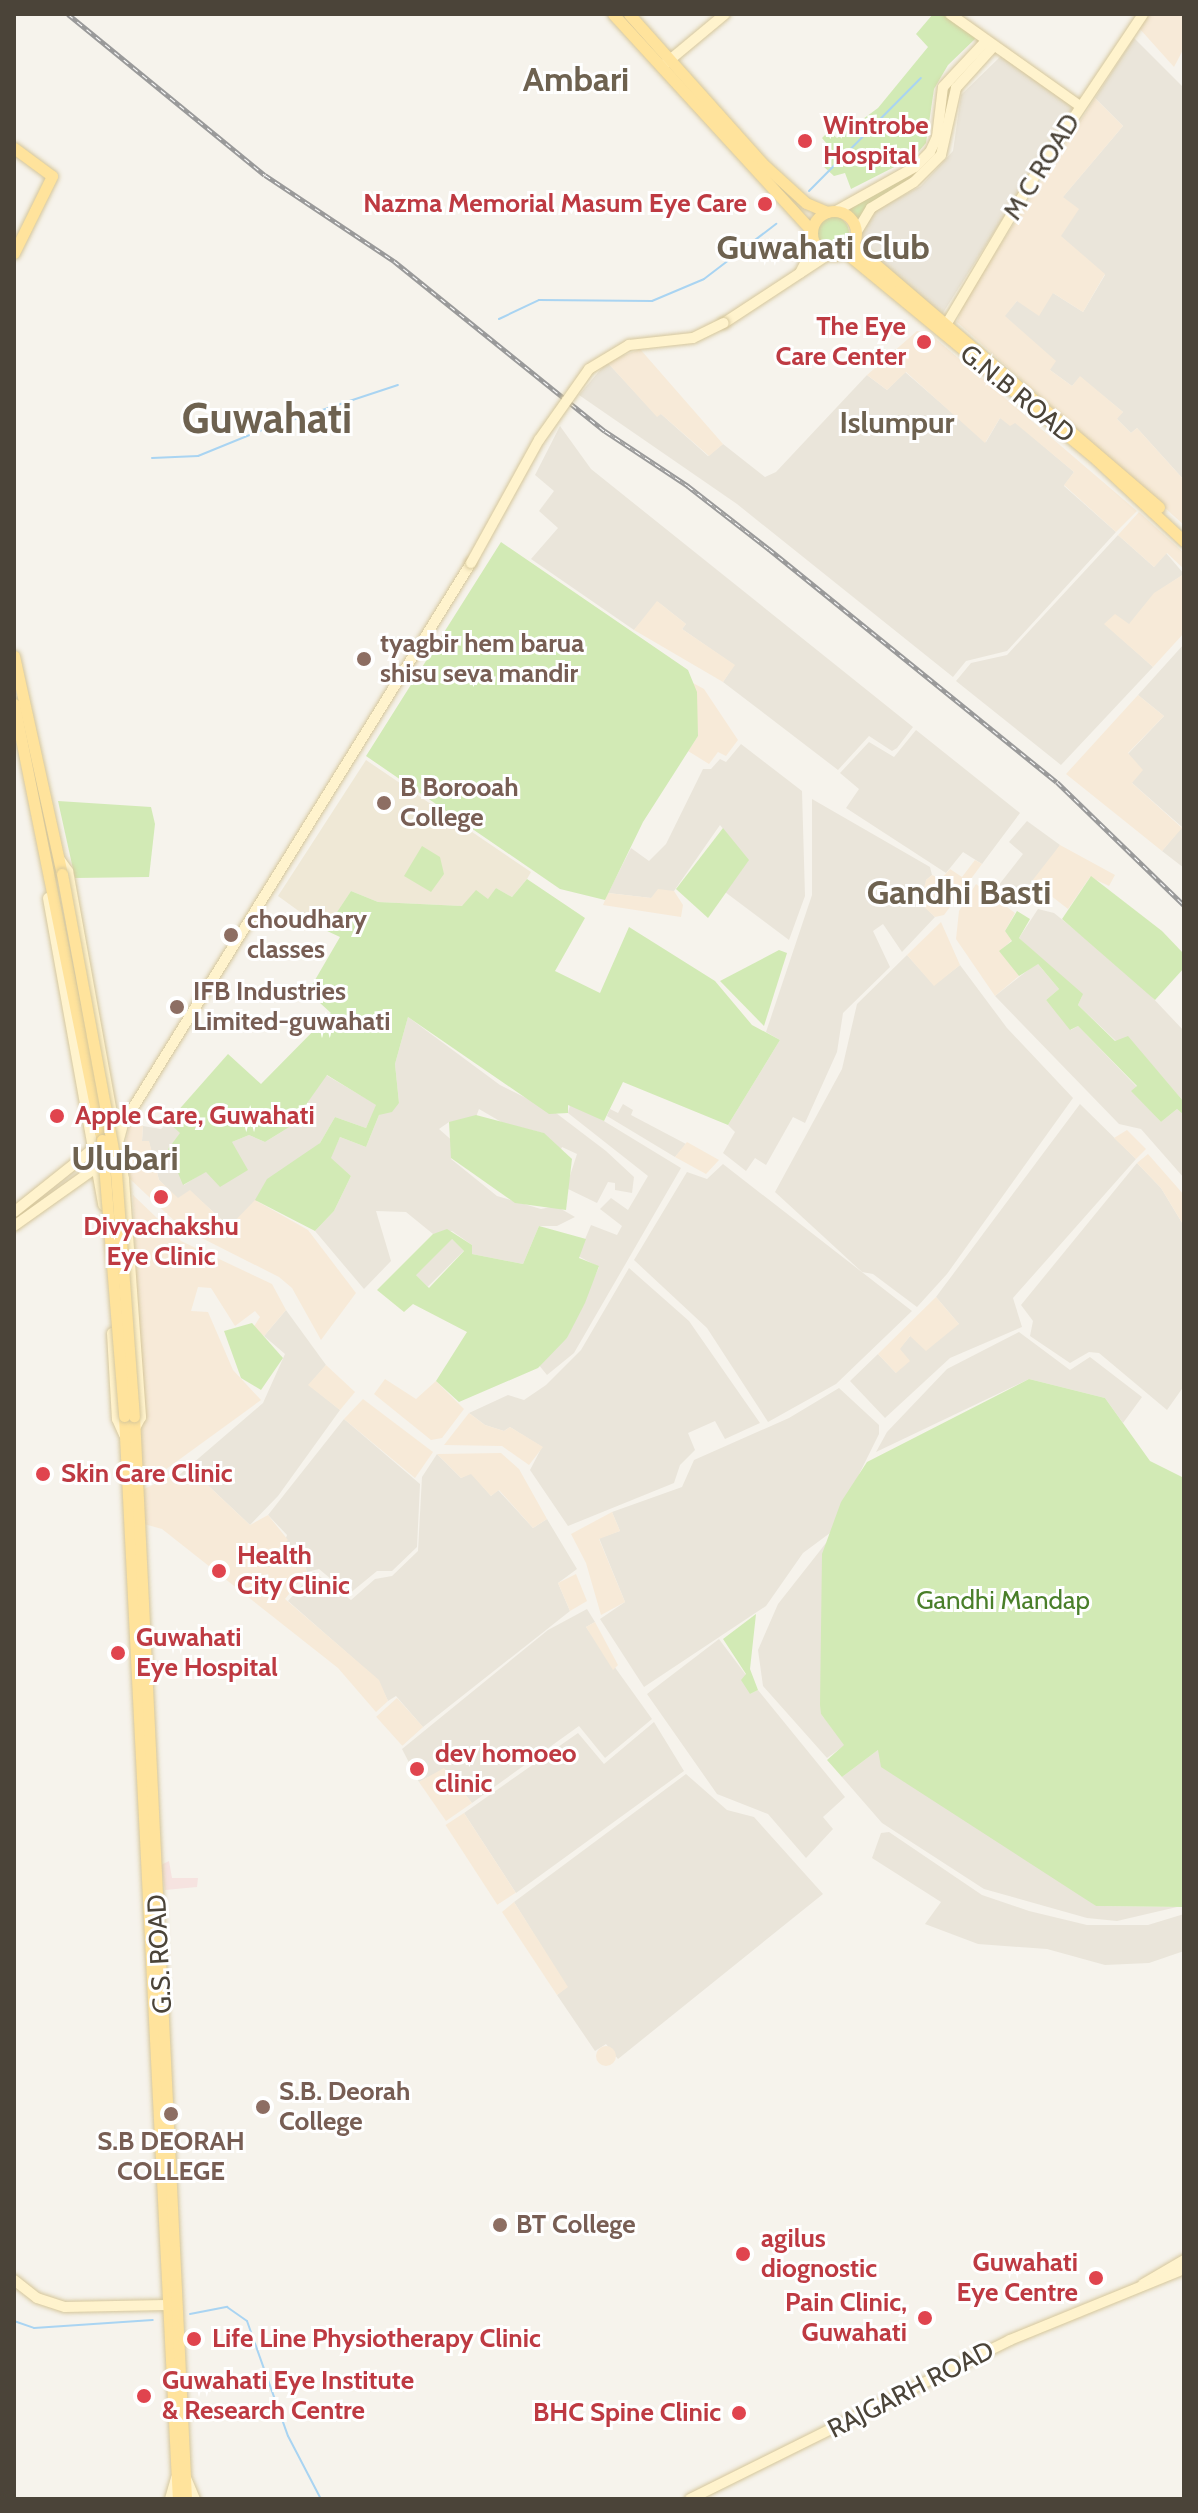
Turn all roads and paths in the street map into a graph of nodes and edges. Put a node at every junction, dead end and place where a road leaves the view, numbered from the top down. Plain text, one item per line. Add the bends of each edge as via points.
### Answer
1 (613, 14) edge
2 (629, 14) edge
3 (725, 14) edge
4 (950, 14) edge
5 (1143, 14) edge
6 (989, 44) junction
7 (666, 63) junction
8 (1080, 106) junction
9 (14, 148) edge
10 (831, 211) junction
11 (812, 231) junction
12 (851, 243) junction
13 (815, 244) junction
14 (14, 253) edge
15 (829, 254) junction
16 (800, 273) junction
17 (946, 325) junction
18 (1184, 530) edge
19 (1184, 541) edge
20 (14, 656) edge
21 (14, 704) edge
22 (53, 857) junction
23 (119, 1126) junction
24 (118, 1143) junction
25 (95, 1149) junction
26 (97, 1167) junction
27 (14, 1212) edge
28 (14, 1226) edge
29 (130, 1245) junction
30 (106, 1248) junction
31 (132, 1262) junction
32 (108, 1265) junction
33 (129, 1435) junction
34 (1184, 2260) edge
35 (1184, 2269) edge
36 (14, 2280) edge
37 (1135, 2289) junction
38 (166, 2305) junction
39 (181, 2476) junction
40 (182, 2498) edge
41 (690, 2499) edge

1 - 7 main road
2 - 7 main road
3 - 7 street
4 - 6 street
5 - 8 street, M C ROAD
6 - 8 street
6 - 10 street via 943,87 935,144 923,160
6 - 12 street via 956,88 941,155 914,182 871,208
7 - 10 main road via 806,203
7 - 11 main road
8 - 17 street, M C ROAD
9 - 14 main road via 52,176
10 - 11 main road
10 - 12 main road via 849,217
11 - 13 main road
12 - 15 main road
12 - 17 main road, G.N.B ROAD
12 - 19 main road, G.N.B ROAD
13 - 15 main road
13 - 16 street
15 - 16 street
16 - 23 street, bridge via 744,312 693,338 621,347 589,369 539,440 471,563
17 - 18 main road, G.N.B ROAD via 1094,447
20 - 22 main road
21 - 22 main road
22 - 23 street via 68,871
22 - 25 street via 44,880
22 - 33 main road, bridge via 117,1173
23 - 24 street
23 - 25 street
24 - 26 street
24 - 29 street
25 - 26 street
25 - 27 street
26 - 28 street
26 - 30 street
29 - 30 street
29 - 31 street
30 - 32 street
31 - 32 street
31 - 33 street via 141,1417
32 - 33 street via 117,1419
33 - 38 main road, G.S. ROAD
33 - 39 main road, G.S. ROAD
34 - 37 street, RAJGARH ROAD
35 - 37 street, RAJGARH ROAD
36 - 38 street via 37,2298 65,2307
37 - 41 street, RAJGARH ROAD via 1010,2340
38 - 39 main road, G.S. ROAD
39 - 40 main road
39 - 40 street

